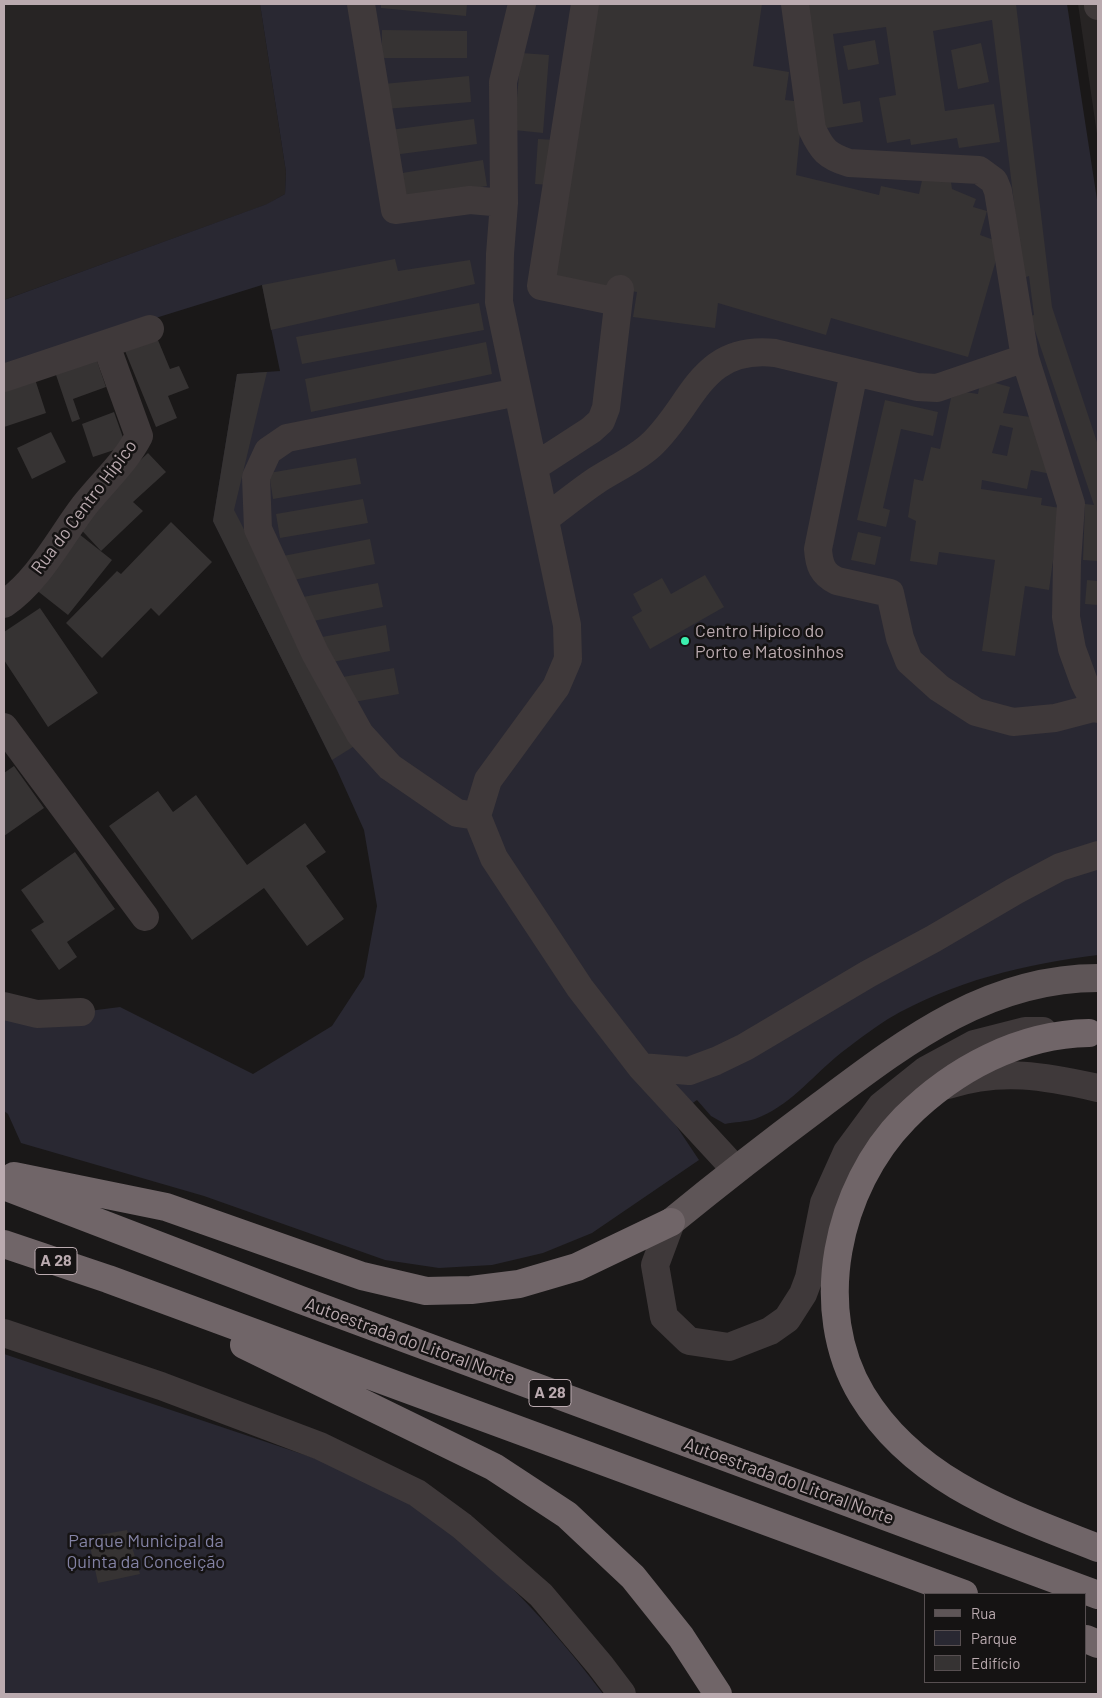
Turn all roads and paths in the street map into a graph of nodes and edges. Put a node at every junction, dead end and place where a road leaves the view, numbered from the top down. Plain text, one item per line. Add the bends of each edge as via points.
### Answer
1 (361, 4) edge
2 (522, 4) edge
3 (585, 4) edge
4 (795, 4) edge
5 (504, 204) junction
6 (150, 329) dead end
7 (106, 345) junction
8 (1025, 358) junction
9 (854, 372) junction
10 (4, 378) edge
11 (518, 392) junction
12 (534, 467) junction
13 (545, 519) junction
14 (4, 604) edge
15 (1098, 708) edge
16 (4, 727) edge
17 (477, 816) junction
18 (1098, 854) edge
19 (144, 917) dead end
20 (1098, 978) edge
21 (4, 1006) edge
22 (81, 1012) dead end
23 (1094, 1033) edge
24 (641, 1066) junction
25 (942, 1087) junction
26 (1098, 1088) edge
27 (736, 1169) junction
28 (4, 1174) edge
29 (4, 1186) edge
30 (671, 1222) junction
31 (4, 1244) edge
32 (108, 1279) junction
33 (4, 1333) edge
34 (1098, 1548) edge
35 (961, 1593) edge
36 (1098, 1595) edge
37 (622, 1694) edge
38 (718, 1694) edge

1 - 5 street via 395,210 470,200
2 - 5 street via 503,82
3 - 12 street via 541,286 619,295 606,408 601,421
4 - 8 street via 812,129 820,146 832,158 858,164 979,170 994,182
5 - 11 street via 499,302
6 - 7 street
7 - 10 street
7 - 14 street, Rua do Centro Hípico via 138,436 129,454 84,506 33,577
8 - 9 street via 937,388 917,387
8 - 15 street via 1071,504 1066,617 1072,648 1084,682
9 - 13 street via 775,353 756,351 736,356 699,381 676,418 650,446 595,481
9 - 15 street via 818,549 822,569 829,578 837,581 890,593 909,661 939,688 976,712 1013,722 1055,718
11 - 12 street
11 - 17 street via 287,438 268,451 256,477 258,529 315,653 360,734 398,772 457,813
12 - 13 street
13 - 17 street via 567,625 568,659 556,687 488,780
16 - 19 street
17 - 24 street via 494,858 580,988
18 - 24 street via 1060,867 1015,891 716,1062 688,1071
20 - 27 main road via 1020,987 962,1010 888,1055
21 - 22 street via 37,1014
23 - 25 highway via 1062,1033 1009,1048
23 - 30 street via 1025,1031 974,1044 926,1070 881,1106 847,1152 824,1203 803,1294 787,1319 770,1331 729,1347 689,1341 664,1317 655,1265
24 - 27 street
25 - 26 street via 977,1076 1000,1074 1051,1078
25 - 34 highway via 905,1119 885,1143 870,1167 849,1214 836,1262 834,1284 834,1310 844,1355 861,1394 876,1414 896,1437 947,1481 975,1497
27 - 30 main road
28 - 30 highway via 166,1207 362,1276 426,1291 519,1284 577,1267
29 - 36 highway, Autoestrada do Litoral Norte / A 28 via 301,1300
31 - 32 highway, A 28
32 - 35 highway, A 28
32 - 38 highway via 494,1467 531,1490 567,1515 633,1577 681,1637
33 - 37 street via 161,1386 320,1446 416,1493 462,1526 540,1595

